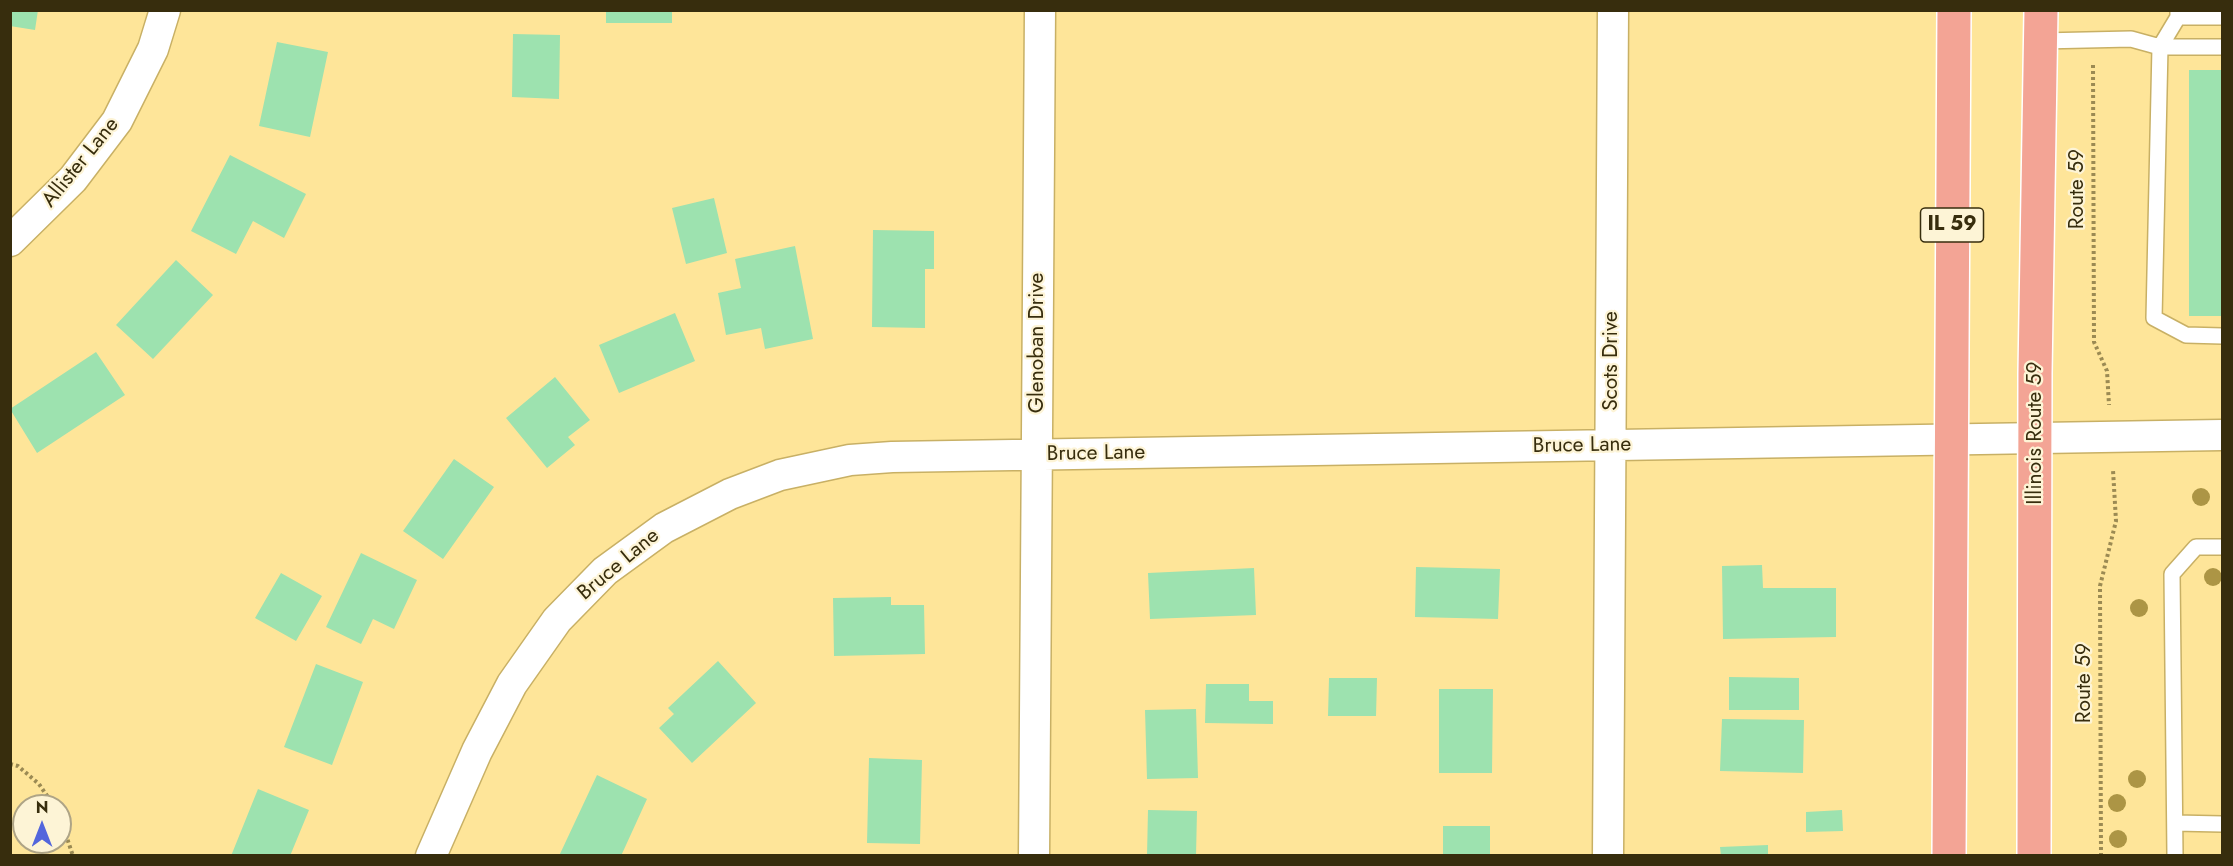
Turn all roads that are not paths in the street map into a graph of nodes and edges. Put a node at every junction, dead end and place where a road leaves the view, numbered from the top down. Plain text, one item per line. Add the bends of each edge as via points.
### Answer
1 (165, 10) edge
2 (1040, 10) edge
3 (1613, 10) edge
4 (1954, 10) edge
5 (2178, 14) edge
6 (2223, 17) edge
7 (2041, 26) edge
8 (2160, 47) junction
9 (2223, 47) edge
10 (10, 240) edge
11 (2223, 336) edge
12 (2223, 435) edge
13 (2035, 438) junction
14 (1952, 440) junction
15 (1612, 446) junction
16 (1037, 455) junction
17 (2223, 546) edge
18 (2175, 823) junction
19 (2223, 824) edge
20 (431, 855) edge
21 (1034, 855) edge
22 (1608, 855) edge
23 (1949, 855) edge
24 (2034, 855) edge
25 (2175, 855) edge

1 - 10 street, Allister Lane via 153,49 117,121 73,179
2 - 16 street, Glenoban Drive
3 - 15 street, Scots Drive
4 - 14 main road, IL 59
5 - 6 lane
5 - 8 lane
7 - 8 lane
7 - 13 main road, Illinois Route 59
8 - 9 lane
8 - 11 lane via 2154,318 2186,335
12 - 13 street, Bruce Lane
13 - 14 street, Bruce Lane
13 - 24 main road, Illinois Route 59
14 - 15 street, Bruce Lane
14 - 23 main road, IL 59
15 - 16 street, Bruce Lane
15 - 22 street, Scots Drive
16 - 20 street, Bruce Lane via 850,460 750,486 664,528 605,571 557,620 512,684
16 - 21 street, Glenoban Drive
17 - 18 lane via 2196,547 2172,574
18 - 19 lane
18 - 25 lane

